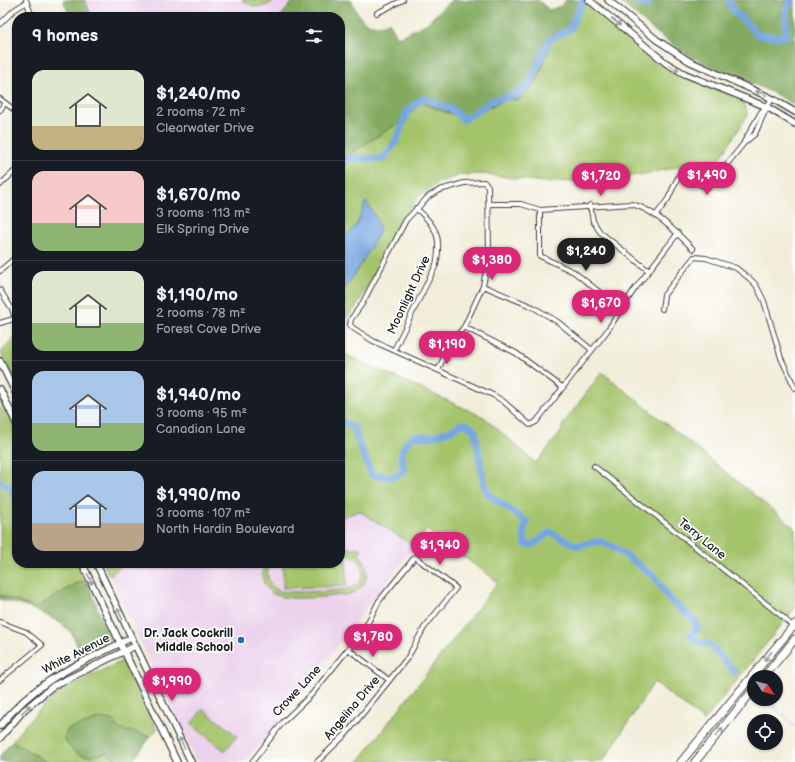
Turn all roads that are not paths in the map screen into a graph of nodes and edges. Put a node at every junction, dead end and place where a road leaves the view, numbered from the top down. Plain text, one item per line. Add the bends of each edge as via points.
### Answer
1 (403, 0) edge
2 (589, 0) edge
3 (608, 0) edge
4 (26, 1) edge
5 (30, 12) edge
6 (376, 13) dead end
7 (0, 24) edge
8 (0, 99) edge
9 (773, 99) junction
10 (5, 103) junction
11 (767, 107) junction
12 (12, 108) edge
13 (0, 110) edge
14 (795, 112) edge
15 (795, 124) edge
16 (744, 143) junction
17 (12, 174) edge
18 (0, 185) edge
19 (489, 204) junction
20 (590, 205) junction
21 (416, 208) junction
22 (540, 210) junction
23 (656, 215) junction
24 (678, 233) junction
25 (693, 248) dead end
26 (12, 260) edge
27 (0, 271) edge
28 (649, 271) junction
29 (483, 286) junction
30 (0, 290) edge
31 (12, 309) edge
32 (621, 309) junction
33 (662, 309) dead end
34 (12, 319) edge
35 (0, 323) edge
36 (464, 327) junction
37 (394, 350) junction
38 (592, 350) junction
39 (0, 361) edge
40 (438, 370) junction
41 (12, 385) edge
42 (562, 387) junction
43 (795, 388) edge
44 (0, 389) edge
45 (12, 414) edge
46 (594, 466) dead end
47 (415, 557) joint
48 (84, 568) edge
49 (98, 568) edge
50 (0, 622) edge
51 (794, 627) edge
52 (131, 638) junction
53 (795, 639) edge
54 (120, 643) junction
55 (134, 646) junction
56 (348, 649) junction
57 (124, 650) junction
58 (770, 670) edge
59 (0, 680) edge
60 (389, 680) junction
61 (747, 698) edge
62 (0, 726) edge
63 (0, 738) edge
64 (177, 762) edge
65 (191, 762) edge
66 (252, 762) edge
67 (317, 762) edge
68 (681, 762) edge
69 (695, 762) edge

1 - 6 street
2 -> 11 main road via 666,63 685,74
9 -> 3 main road via 689,61 657,40
4 - 5 street
4 - 7 street via 10,12
8 - 10 street
9 - 11 street
9 - 14 main road
10 - 12 street
10 - 13 street
11 - 15 main road
11 - 16 street via 761,112
11 - 16 street via 755,134
16 - 23 street via 708,188 679,175
17 - 18 street
19 - 21 street via 486,183 478,181 440,190
19 - 22 street via 521,204
19 - 29 street via 489,254
20 - 22 street
20 - 23 street via 632,204
20 - 28 street via 593,221 600,232
21 - 37 street, Moonlight Drive via 436,231 440,241 439,252 436,265
21 - 37 street via 406,220 350,325 373,341
22 - 32 street via 540,256 574,272
23 - 24 street
24 - 25 street
24 - 28 street
26 - 27 street
28 - 32 street
29 - 36 street
29 - 38 street via 533,307 558,322
30 - 31 street
32 - 38 street
33 - 43 street via 664,295 694,257 700,256 736,268 750,278 761,293 781,358
34 - 35 street
36 - 40 street via 450,344
36 - 42 street via 516,353
37 - 40 street
38 - 42 street
39 - 41 main road
40 - 42 street via 493,395 528,424 533,425
44 - 45 main road
46 - 51 street, Terry Lane
47 - 56 street, Crowe Lane via 379,601 365,628
47 - 60 street, Angelina Drive via 456,588 424,628 408,657
48 -> 54 main road
52 -> 49 main road
50 - 59 street via 26,632 42,645
51 -> 68 highway
52 - 54 main road, White Avenue
52 - 55 main road
53 - 58 highway
54 - 57 main road
54 - 62 main road, White Avenue via 47,680 27,696
55 - 57 main road
65 -> 55 main road
56 - 60 street
56 - 66 street, Crowe Lane via 312,694 283,722
63 -> 57 main road via 24,710 48,689
57 - 64 main road
60 - 67 street, Angelina Drive via 347,733
69 -> 61 highway

